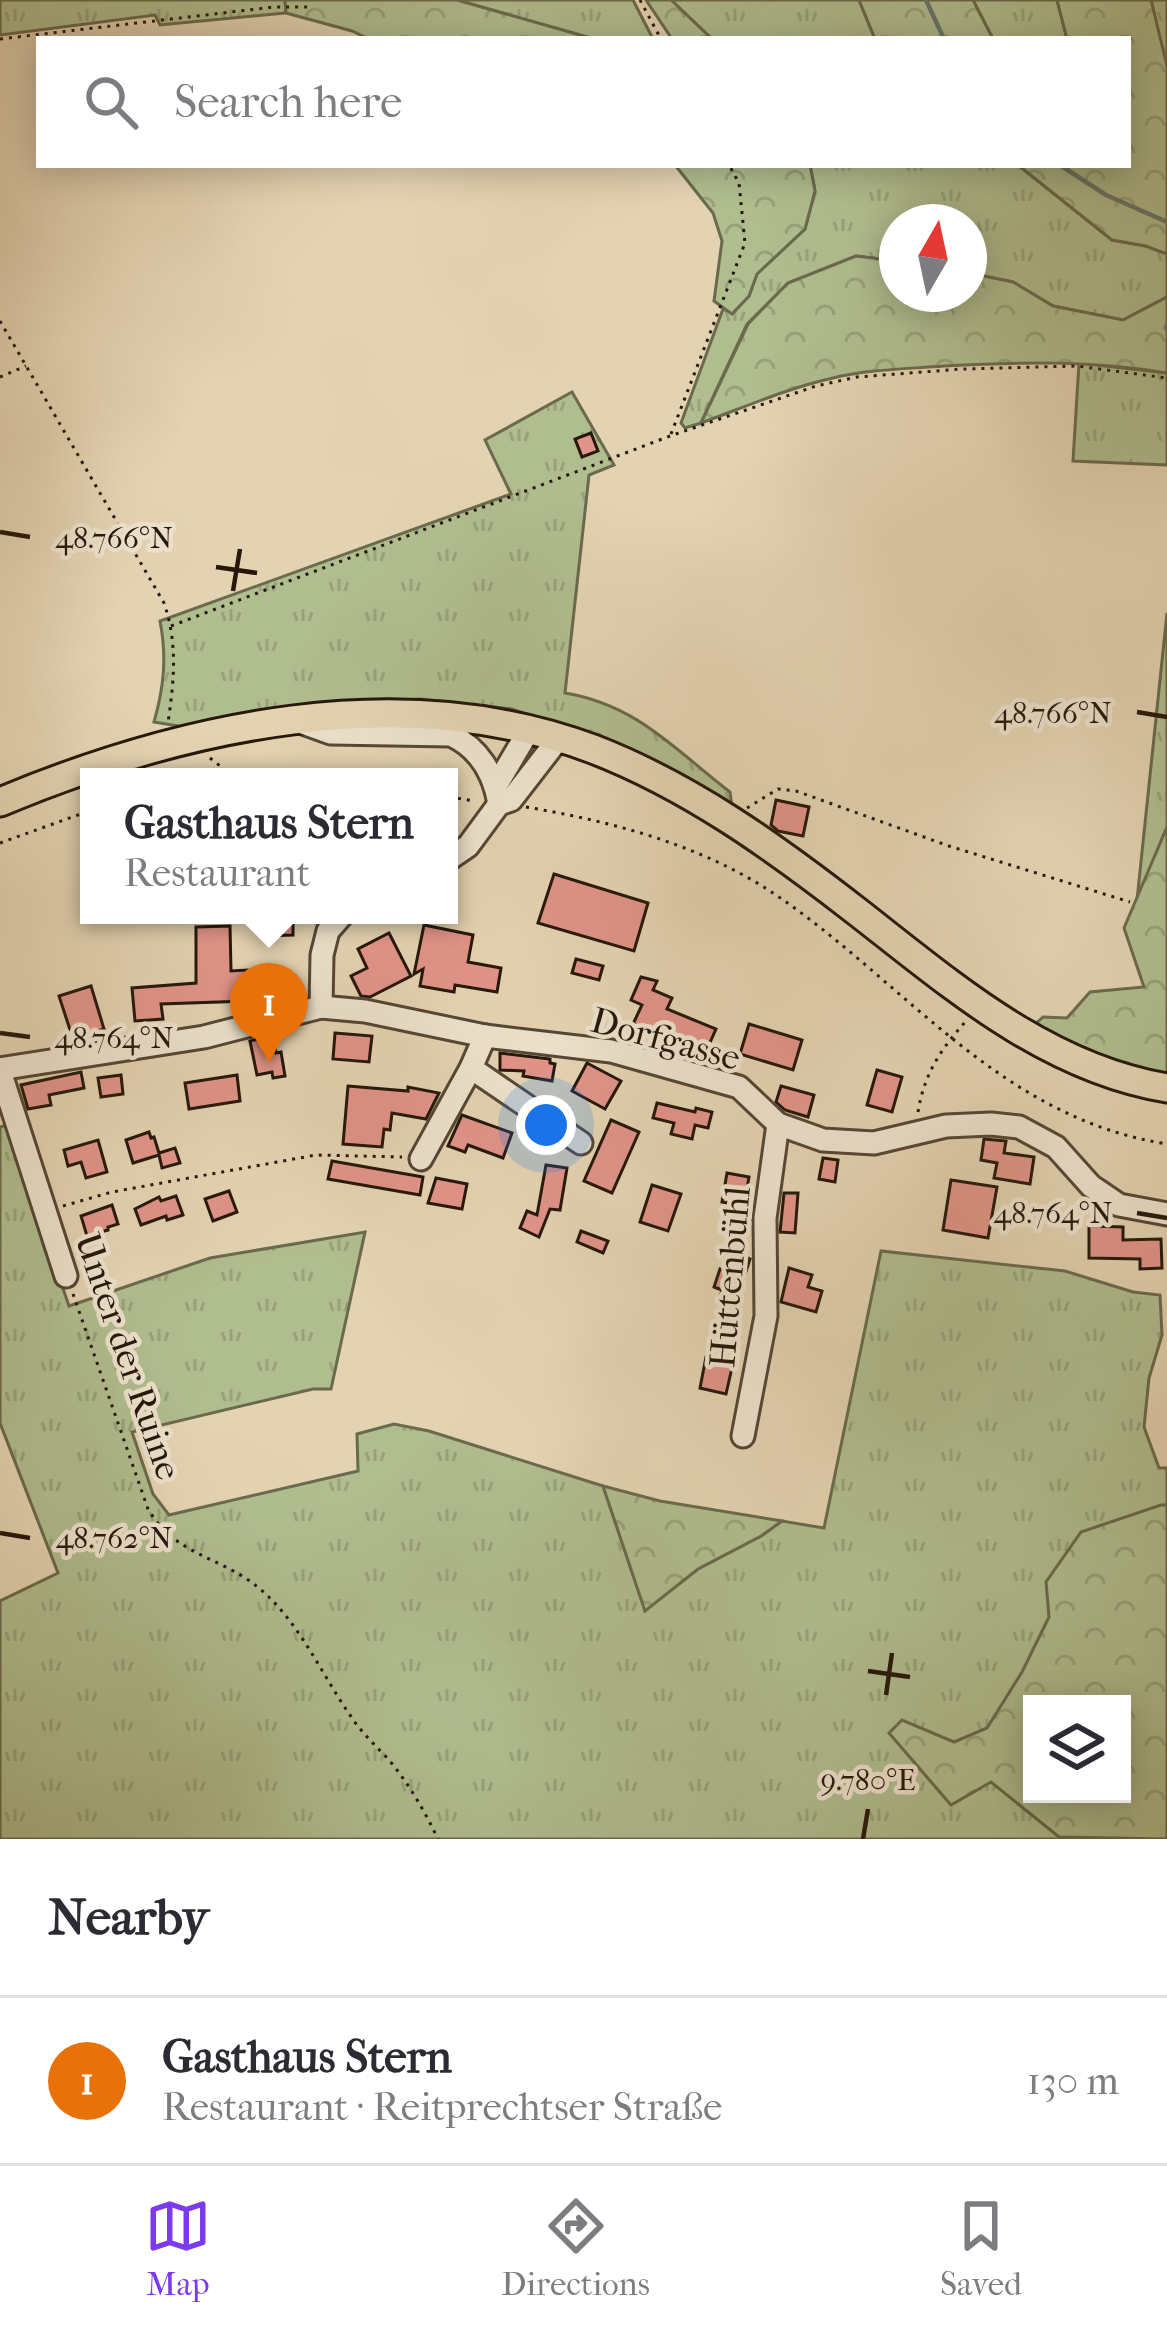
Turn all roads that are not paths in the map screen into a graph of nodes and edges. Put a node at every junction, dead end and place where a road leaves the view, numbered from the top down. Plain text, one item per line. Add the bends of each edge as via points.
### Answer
1 (433, 716) junction
2 (294, 720) junction
3 (529, 730) junction
4 (400, 733) junction
5 (559, 738) junction
6 (89, 768) edge
7 (80, 771) edge
8 (498, 795) junction
9 (0, 802) edge
10 (458, 853) edge
11 (334, 924) edge
12 (321, 982) junction
13 (321, 1006) junction
14 (348, 1010) junction
15 (485, 1036) junction
16 (471, 1068) junction
17 (0, 1070) edge
18 (1167, 1088) edge
19 (778, 1124) junction
20 (581, 1143) dead end
21 (422, 1159) road end
22 (1167, 1214) edge
23 (66, 1276) road end
24 (743, 1436) dead end

1 - 2 main road
1 - 3 main road
1 - 4 street
2 - 4 street via 331,733
2 - 6 main road
3 - 5 main road
3 - 8 street
4 - 8 street via 465,741
5 - 8 street via 511,800
5 - 18 main road via 634,767 731,820 1014,1028 1104,1071
7 - 9 main road
8 - 10 street
11 - 12 street
12 - 13 street
12 - 14 street
13 - 14 street, Dorfgasse
13 - 17 street via 203,1036
14 - 15 street, Dorfgasse
15 - 16 street
15 - 19 street, Dorfgasse via 611,1051 740,1087
16 - 20 street
16 - 21 street
17 - 23 street, Unter der Ruine
19 - 22 street, Dorfgasse via 823,1140 874,1143 946,1126 1019,1126 1056,1147 1119,1205
19 - 24 street, Hüttenbühl via 765,1217 766,1316

